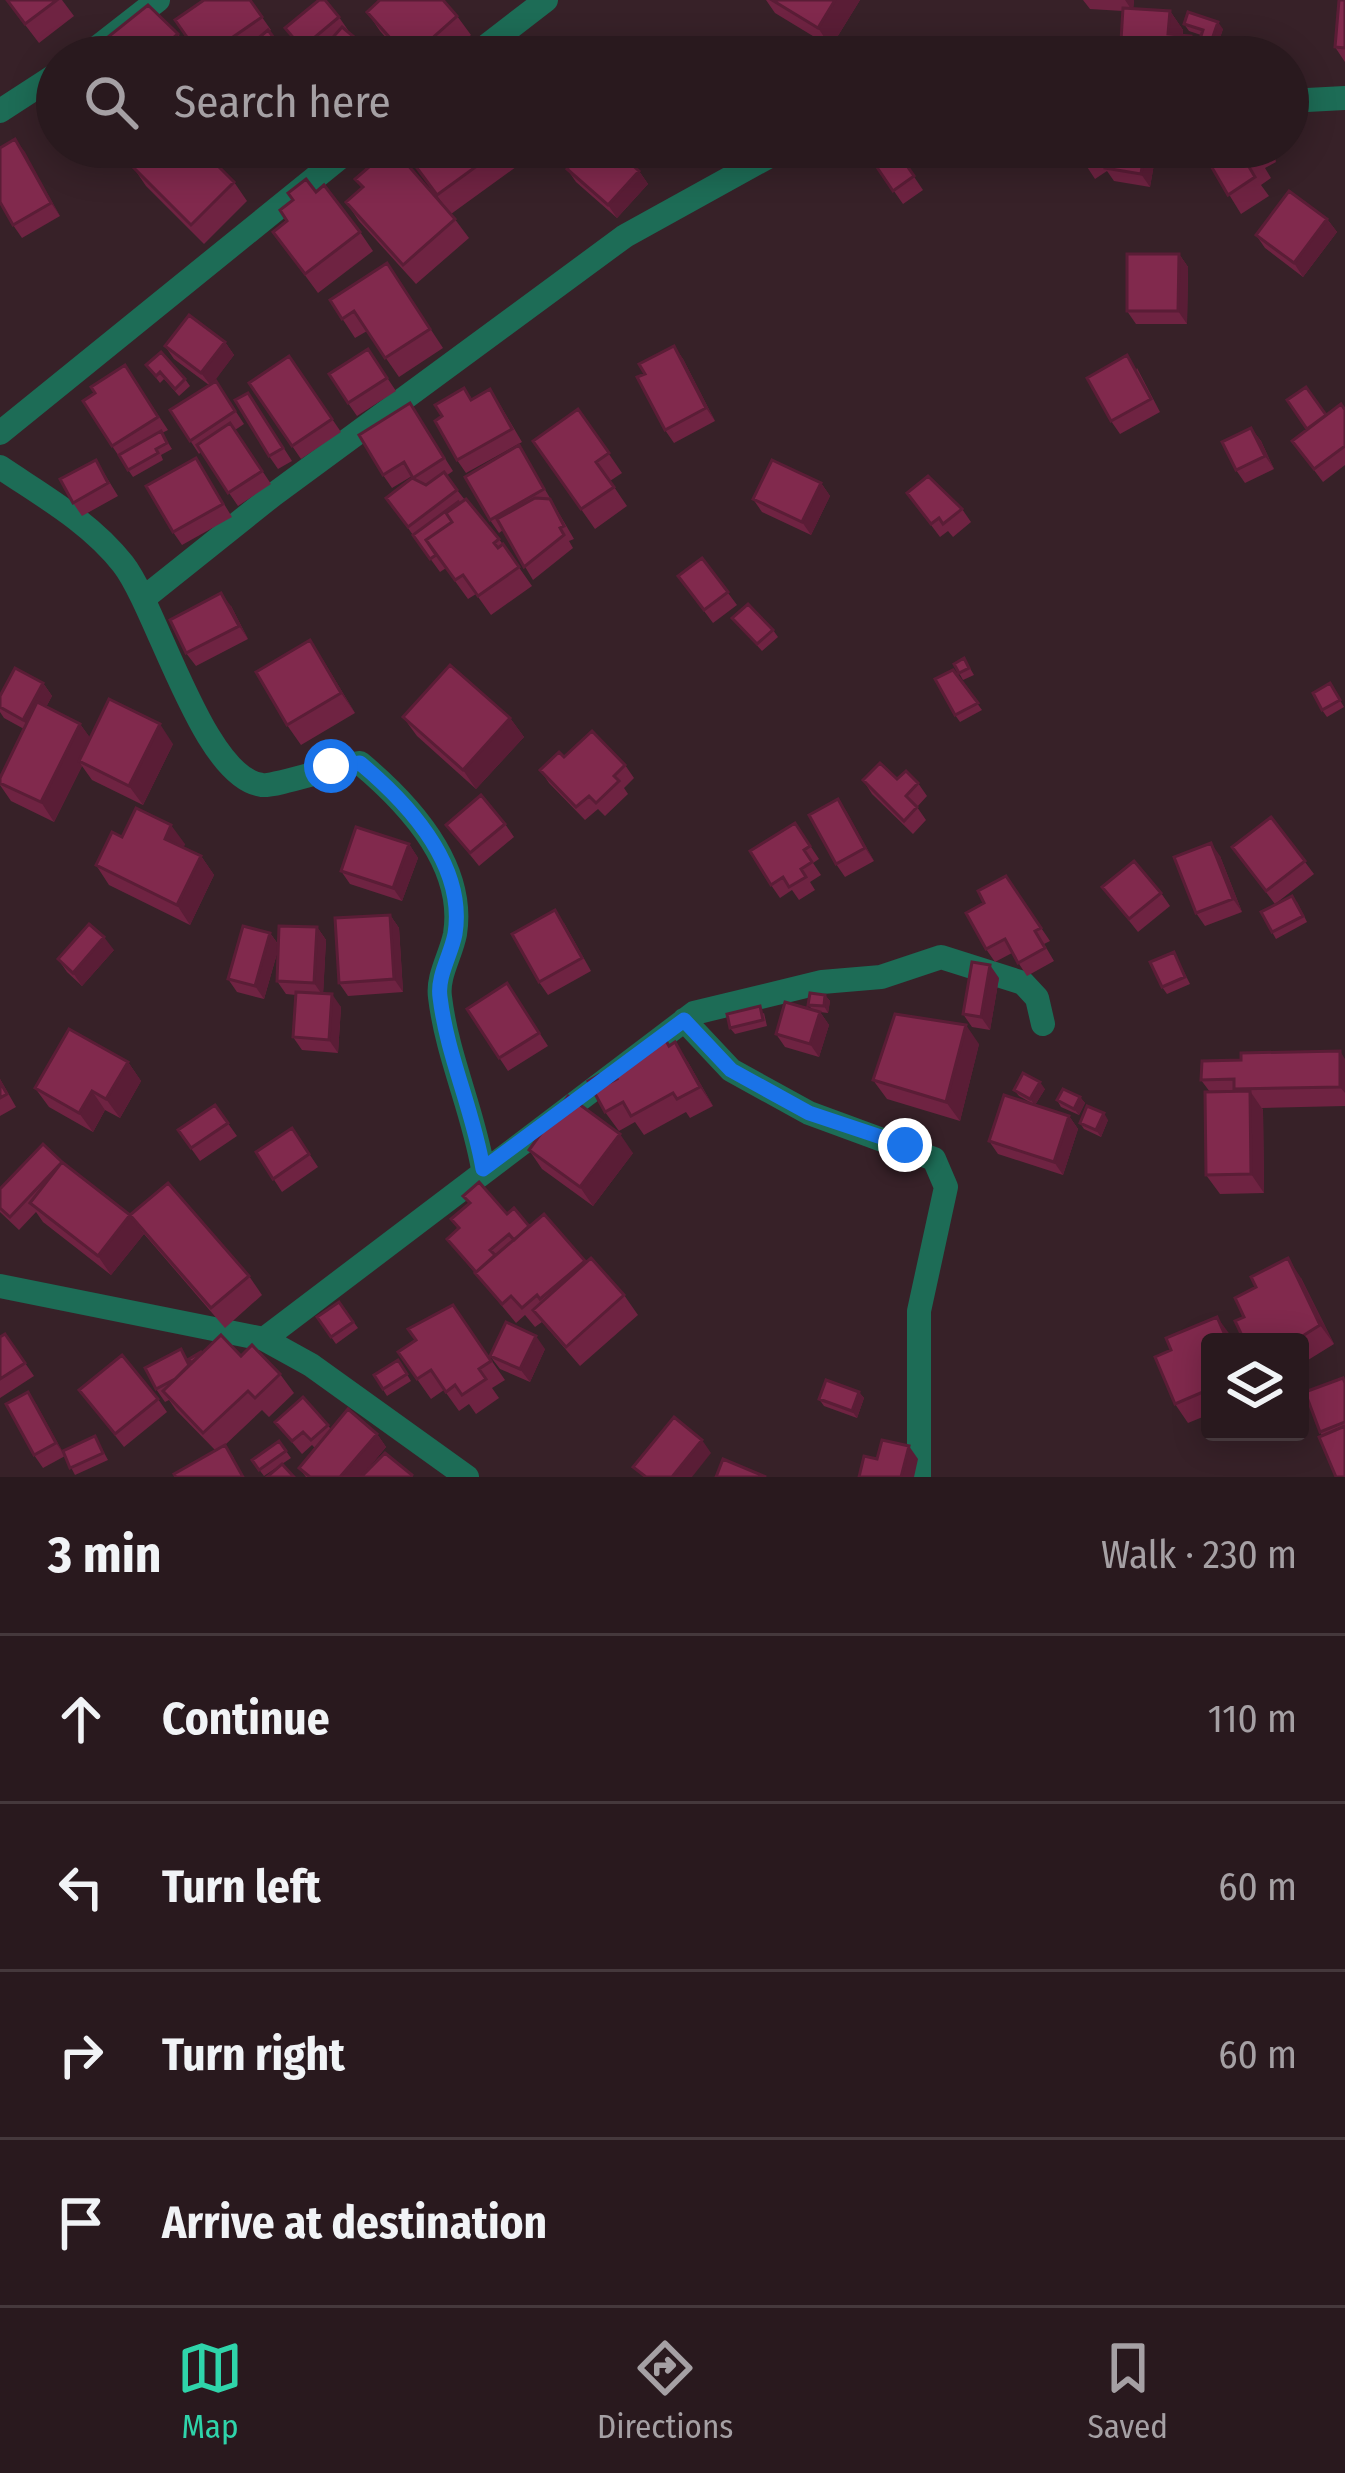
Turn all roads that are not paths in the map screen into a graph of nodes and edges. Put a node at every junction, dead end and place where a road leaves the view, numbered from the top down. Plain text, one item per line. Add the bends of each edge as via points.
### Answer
1 (158, 0) edge
2 (546, 0) edge
3 (112, 36) edge
4 (499, 36) edge
5 (36, 88) edge
6 (1345, 98) edge
7 (1309, 100) edge
8 (0, 111) edge
9 (327, 168) edge
10 (748, 168) edge
11 (0, 433) edge
12 (0, 467) edge
13 (143, 598) junction
14 (684, 1020) junction
15 (1043, 1024) dead end
16 (483, 1169) junction
17 (0, 1286) edge
18 (264, 1339) junction
19 (467, 1477) edge
20 (920, 1477) edge

1 - 3 street
2 - 4 street
5 - 8 street
6 - 7 street
9 - 11 street
10 - 13 street via 625,236
12 - 13 street via 77,518 122,563
13 - 16 street via 182,687 243,778 266,786 360,763 403,798 427,831 456,895 455,934 438,990
14 - 15 street via 941,957 1023,983 1037,998
14 - 16 street
14 - 20 street via 731,1070 809,1113 934,1159 946,1187 919,1311
16 - 18 street
17 - 18 street
18 - 19 street

